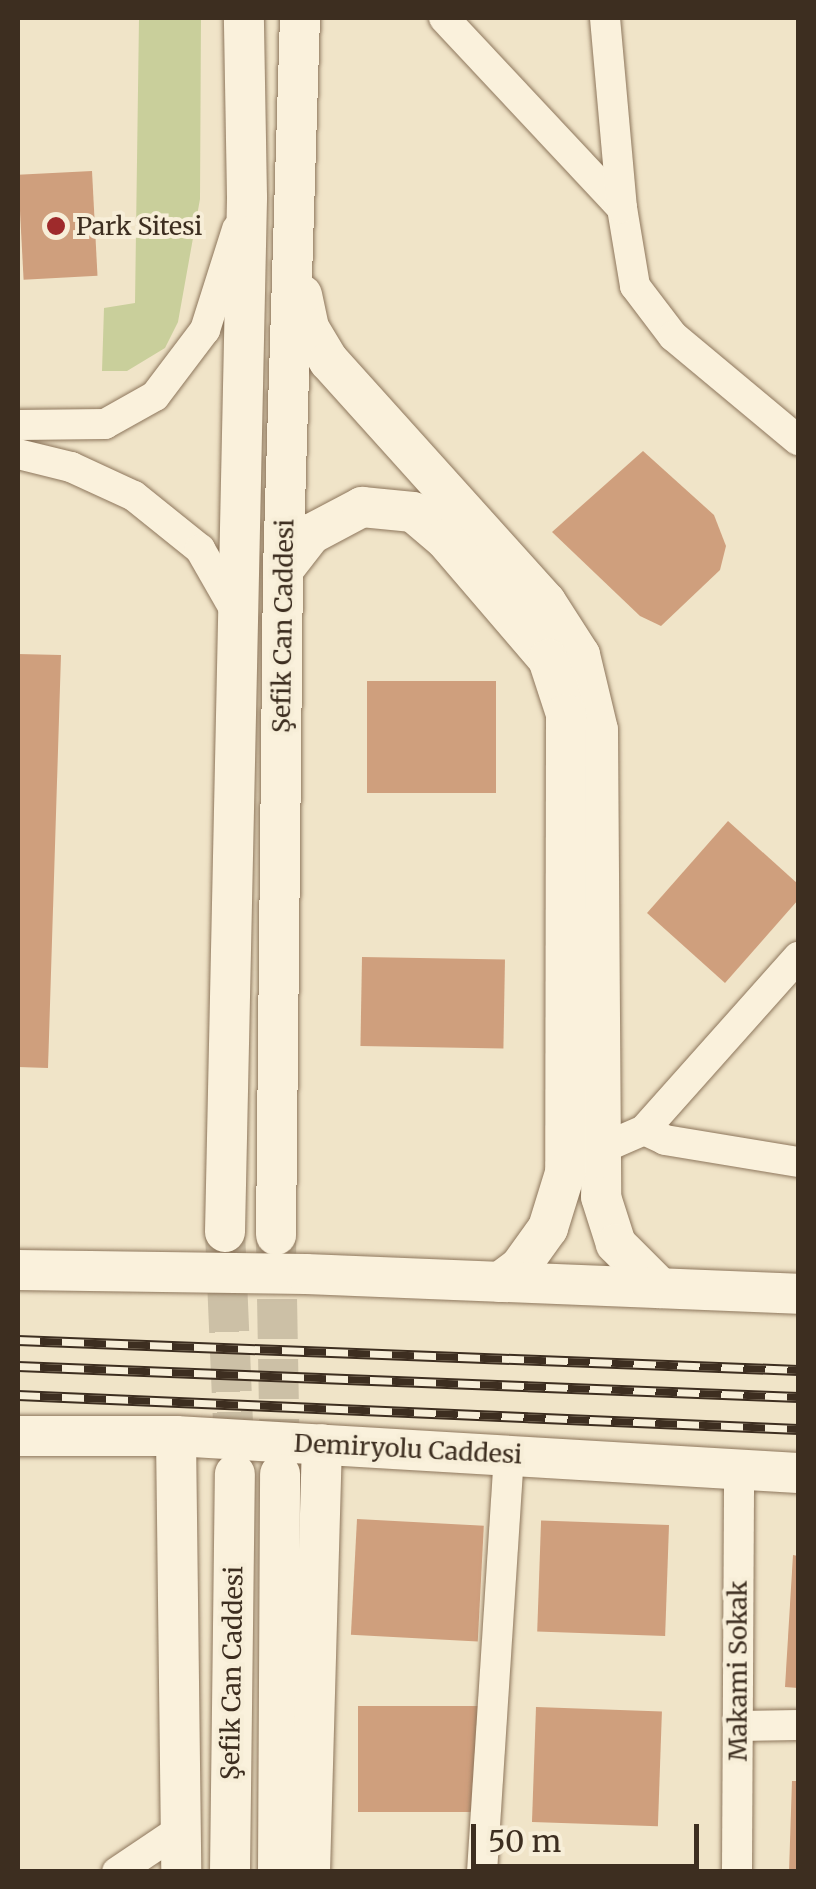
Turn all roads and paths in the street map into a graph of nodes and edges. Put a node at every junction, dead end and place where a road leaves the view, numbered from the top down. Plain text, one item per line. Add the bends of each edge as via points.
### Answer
1 (244, 18) edge
2 (300, 18) edge
3 (444, 18) edge
4 (605, 18) edge
5 (247, 197) junction
6 (622, 208) junction
7 (296, 266) junction
8 (18, 425) edge
9 (798, 440) edge
10 (18, 454) edge
11 (283, 570) junction
12 (236, 612) junction
13 (798, 957) edge
14 (644, 1130) junction
15 (596, 1152) junction
16 (798, 1162) edge
17 (225, 1232) tunnel mouth
18 (276, 1235) tunnel mouth
19 (18, 1270) edge
20 (500, 1282) junction
21 (660, 1288) junction
22 (798, 1294) edge
23 (18, 1436) edge
24 (176, 1436) junction
25 (322, 1444) junction
26 (509, 1455) junction
27 (738, 1471) junction
28 (234, 1474) tunnel mouth
29 (280, 1474) tunnel mouth
30 (798, 1474) edge
31 (798, 1725) edge
32 (739, 1726) junction
33 (181, 1829) junction
34 (117, 1872) edge
35 (181, 1872) edge
36 (230, 1872) edge
37 (278, 1872) edge
38 (310, 1872) edge
39 (482, 1872) edge
40 (737, 1872) edge

1 - 5 main road, Şefik Can Caddesi
2 - 7 main road, Şefik Can Caddesi
3 - 6 street
4 - 6 street
5 - 8 street via 205,330 154,396 105,424
5 - 12 main road, Şefik Can Caddesi
6 - 9 street via 635,286 714,373
7 - 11 main road, Şefik Can Caddesi
7 - 15 main road via 309,328 329,361 546,602 580,655 598,730
10 - 12 street via 71,467 134,496 200,549
11 - 18 main road, Şefik Can Caddesi
11 - 20 main road via 311,534 362,507 413,512 445,539 548,659 566,714 564,1172 548,1228
12 - 17 main road, Şefik Can Caddesi
13 - 14 street
14 - 15 street
14 - 16 street via 665,1140
15 - 21 main road via 600,1197 616,1244
19 - 20 main road
20 - 21 main road
21 - 22 main road
23 - 24 main road, Demiryolu Caddesi
24 - 25 main road, Demiryolu Caddesi
24 - 33 main road
25 - 26 main road, Demiryolu Caddesi
25 - 38 main road
26 - 27 main road, Demiryolu Caddesi
26 - 39 street
27 - 30 main road, Demiryolu Caddesi
27 - 32 street, Makami Sokak
28 - 36 main road, Şefik Can Caddesi
29 - 37 main road, Şefik Can Caddesi
31 - 32 street
32 - 40 street, Makami Sokak
33 - 34 street
33 - 35 main road

